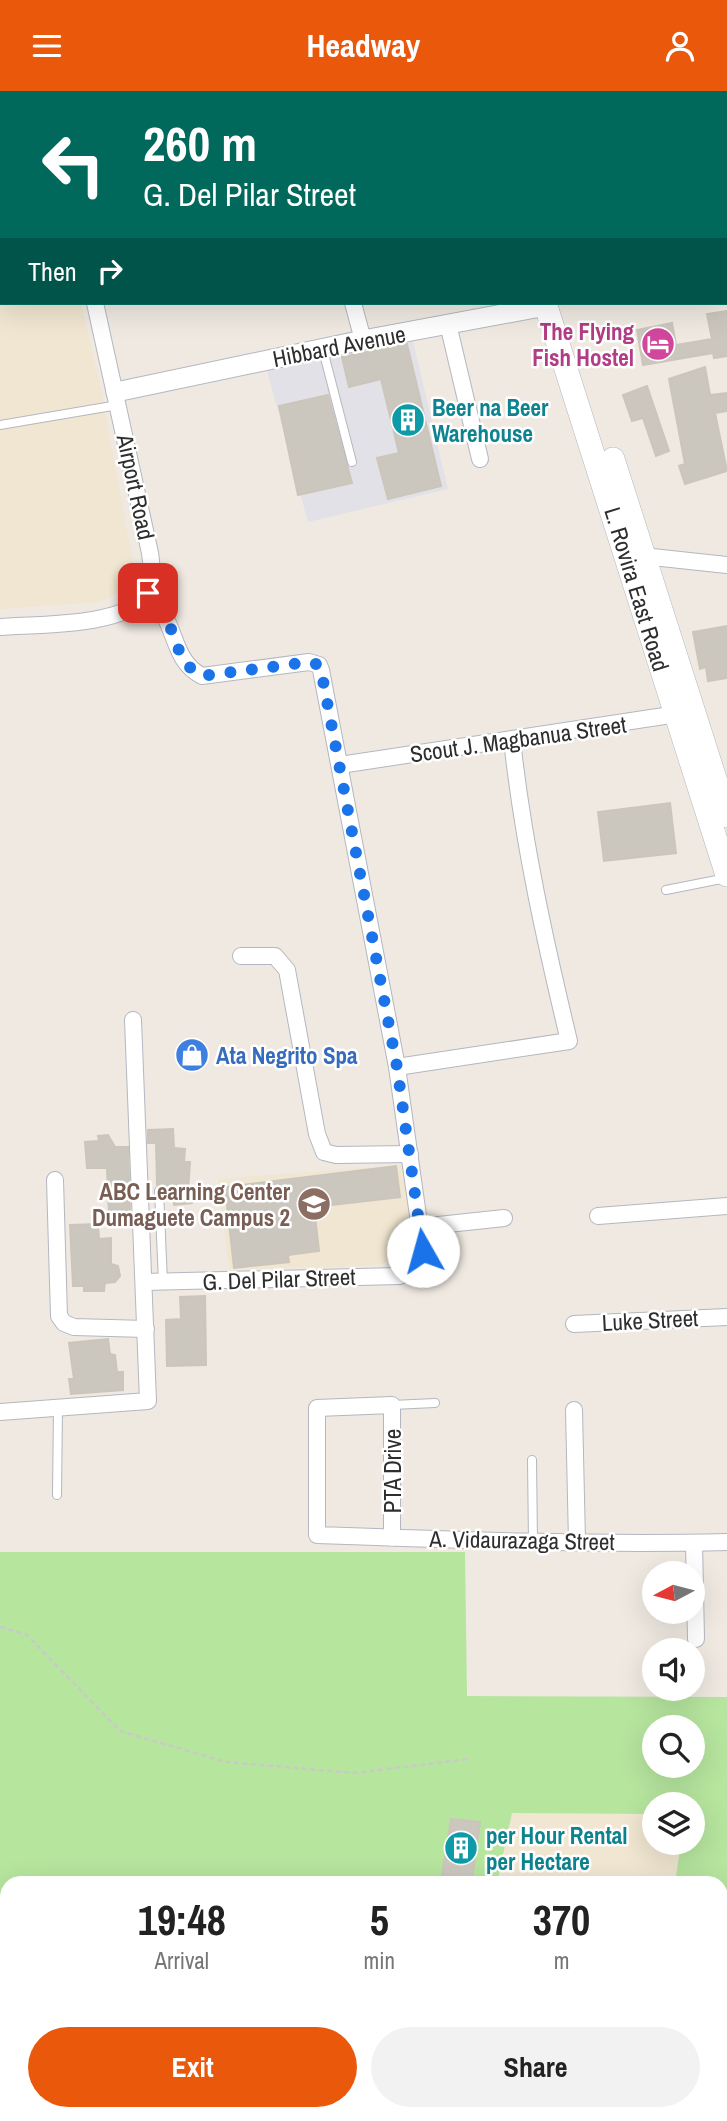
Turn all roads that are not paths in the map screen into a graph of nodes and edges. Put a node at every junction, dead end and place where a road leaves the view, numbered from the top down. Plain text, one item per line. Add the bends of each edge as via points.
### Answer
1 (95, 305) edge
2 (354, 305) edge
3 (549, 305) edge
4 (555, 305) edge
5 (448, 324) junction
6 (363, 340) junction
7 (323, 348) junction
8 (118, 398) junction
9 (0, 425) edge
10 (480, 459) dead end
11 (352, 462) dead end
12 (620, 506) junction
13 (643, 556) junction
14 (727, 565) edge
15 (148, 593) junction
16 (0, 627) edge
17 (686, 712) junction
18 (512, 740) junction
19 (340, 765) junction
20 (719, 801) edge
21 (727, 877) edge
22 (666, 890) dead end
23 (241, 956) dead end
24 (133, 1020) dead end
25 (397, 1067) junction
26 (410, 1154) junction
27 (55, 1180) dead end
28 (159, 1191) dead end
29 (727, 1206) edge
30 (598, 1216) dead end
31 (504, 1218) dead end
32 (420, 1227) junction
33 (144, 1282) junction
34 (163, 1282) junction
35 (727, 1317) edge
36 (574, 1324) dead end
37 (146, 1329) junction
38 (435, 1403) dead end
39 (392, 1405) junction
40 (58, 1408) junction
41 (574, 1410) dead end
42 (0, 1412) edge
43 (532, 1460) dead end
44 (57, 1496) dead end
45 (392, 1538) junction
46 (533, 1542) junction
47 (577, 1542) junction
48 (694, 1542) junction
49 (727, 1542) edge
50 (696, 1638) edge

1 - 8 street, Airport Road
2 - 6 street
3 - 5 street, Hibbard Avenue
4 - 12 main road, L. Rovira East Road via 572,333
5 - 6 street, Hibbard Avenue
5 - 10 street
6 - 7 street, Hibbard Avenue
7 - 8 street, Hibbard Avenue
7 - 11 lane
8 - 9 lane
8 - 15 street, Airport Road via 150,553
12 - 13 main road, L. Rovira East Road
12 - 17 main road, L. Rovira East Road
13 - 14 street
13 - 17 main road, L. Rovira East Road
15 - 16 street via 131,609 102,618
15 - 19 street, G. Del Pilar Street via 167,620 181,658 202,676 309,662 319,665
17 - 18 street, Scout J. Magbanua Street
17 - 20 main road, L. Rovira East Road
18 - 19 street, Scout J. Magbanua Street
18 - 25 street via 534,888 569,1041
19 - 25 street, G. Del Pilar Street
20 - 21 main road, L. Rovira East Road
21 - 22 lane
23 - 26 street via 275,956 287,969 324,1151 331,1155
24 - 33 street
25 - 26 street, G. Del Pilar Street
26 - 32 street, G. Del Pilar Street
27 - 37 street via 59,1316 74,1327
28 - 34 lane
29 - 30 street
31 - 32 street
32 - 34 street, G. Del Pilar Street via 422,1261 409,1274
33 - 34 street, G. Del Pilar Street
33 - 37 street
35 - 36 street, Luke Street
37 - 40 street via 148,1401
38 - 39 lane
39 - 45 street, PTA Drive
39 - 45 street, A. Vidaurazaga Street via 317,1408 317,1535
40 - 42 street
40 - 44 lane
41 - 47 street
43 - 46 lane
45 - 46 street, A. Vidaurazaga Street
46 - 47 street, A. Vidaurazaga Street
47 - 48 street, A. Vidaurazaga Street
48 - 49 street, A. Vidaurazaga Street
48 - 50 street

